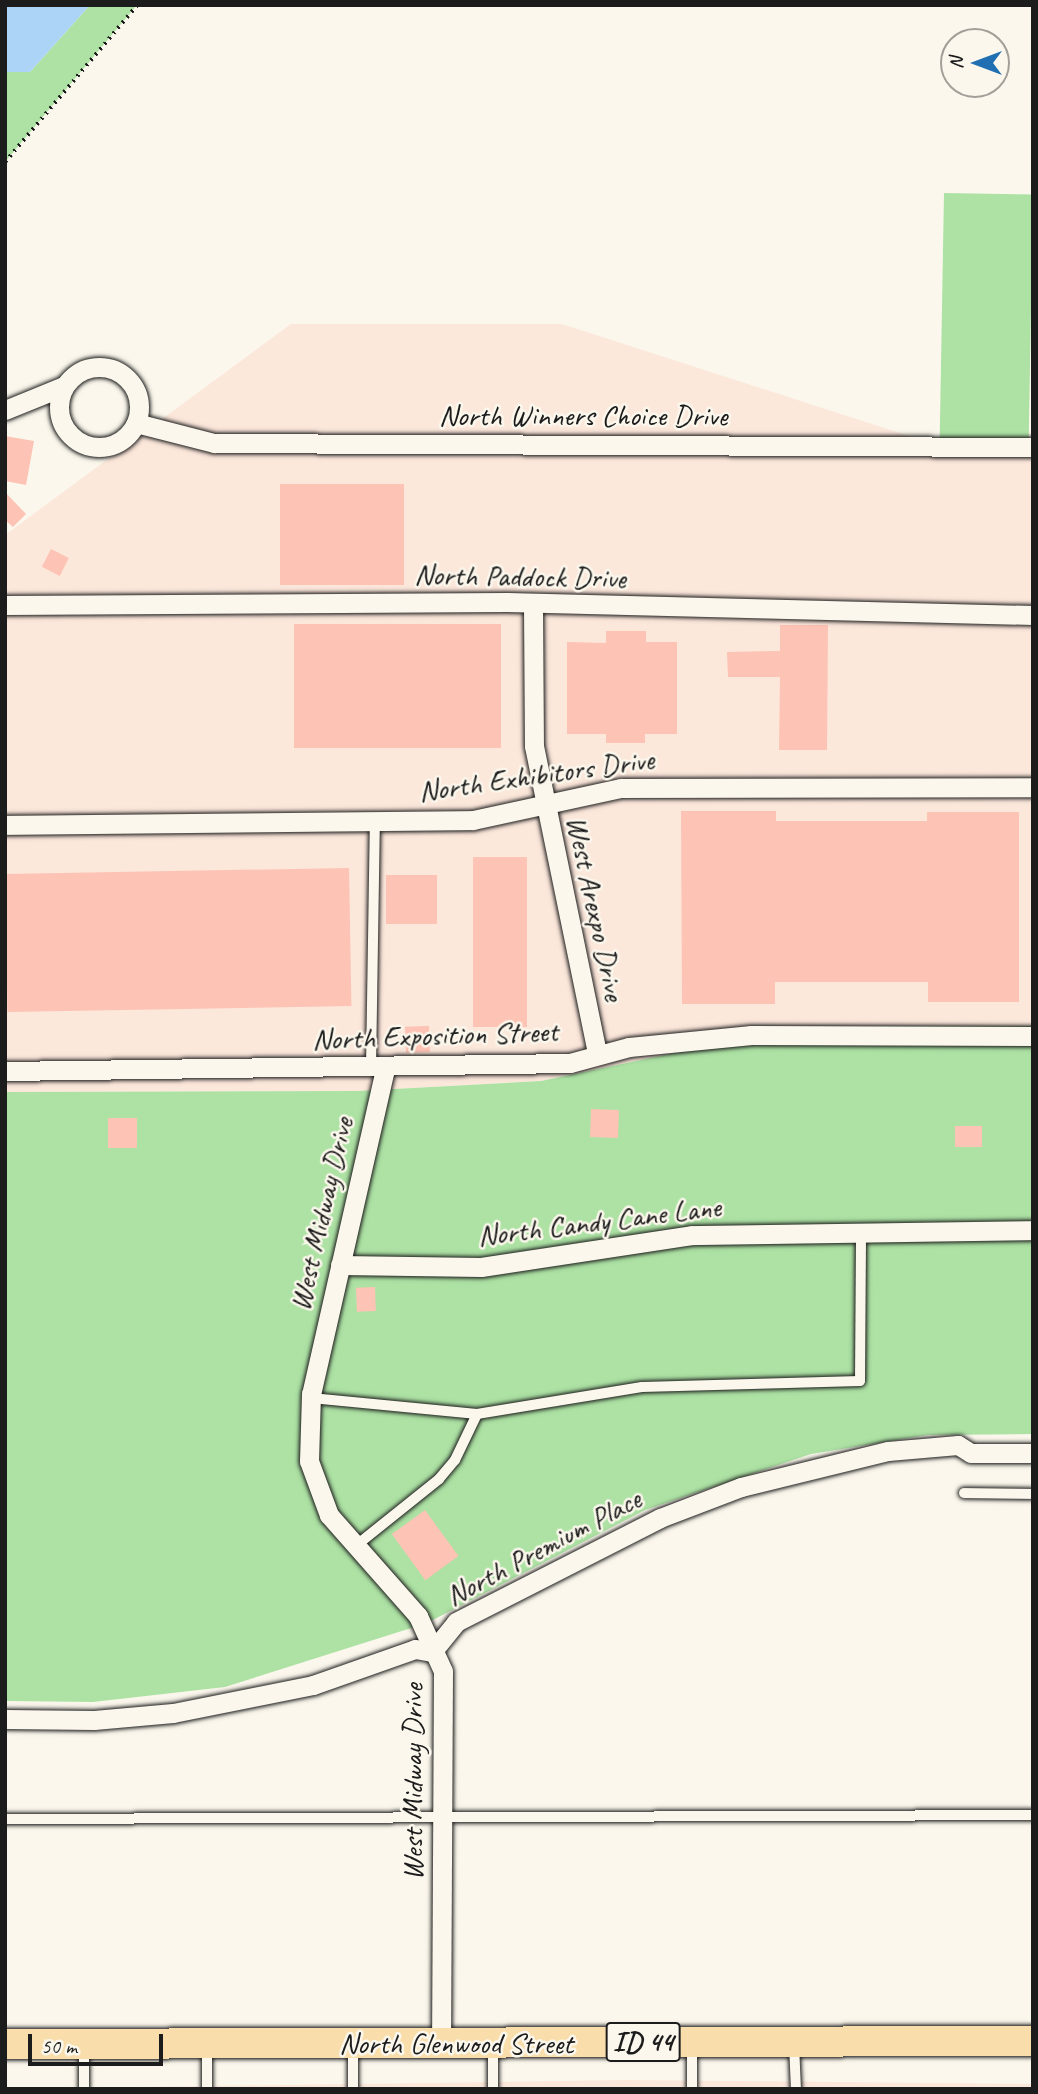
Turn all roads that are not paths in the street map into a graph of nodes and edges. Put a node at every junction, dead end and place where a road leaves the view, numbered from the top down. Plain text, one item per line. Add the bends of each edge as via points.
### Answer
1 (64, 386) junction
2 (5, 410) edge
3 (136, 423) junction
4 (1033, 447) edge
5 (5, 605) edge
6 (533, 606) junction
7 (1033, 615) edge
8 (1033, 787) edge
9 (545, 807) junction
10 (375, 824) junction
11 (5, 825) edge
12 (1033, 1036) edge
13 (597, 1053) junction
14 (378, 1069) junction
15 (5, 1071) edge
16 (1033, 1230) edge
17 (861, 1232) junction
18 (340, 1265) junction
19 (311, 1398) junction
20 (477, 1414) junction
21 (1033, 1453) edge
22 (964, 1493) dead end
23 (1033, 1494) edge
24 (358, 1544) junction
25 (432, 1652) junction
26 (5, 1720) edge
27 (443, 1814) junction
28 (1033, 1815) edge
29 (5, 1819) edge
30 (1033, 2041) edge
31 (692, 2042) junction
32 (794, 2042) junction
33 (353, 2043) junction
34 (441, 2043) junction
35 (493, 2043) junction
36 (5, 2044) edge
37 (84, 2044) junction
38 (207, 2044) junction
39 (84, 2089) edge
40 (207, 2089) edge
41 (353, 2089) edge
42 (493, 2089) edge
43 (692, 2089) edge
44 (796, 2089) edge

1 - 2 street
1 - 3 street via 84,369 111,368 132,384 138,396
1 - 3 street via 58,411 70,435 80,443 106,447 129,434
3 - 4 street, North Winners Choice Drive via 214,443
5 - 6 street, North Paddock Drive via 507,602
6 - 7 street, North Paddock Drive
6 - 9 street, West Arexpo Drive via 534,746
8 - 9 street, North Exhibitors Drive via 621,788
9 - 10 street, North Exhibitors Drive via 473,820
9 - 13 street, West Arexpo Drive
10 - 11 street, North Exhibitors Drive
10 - 14 lane
12 - 13 street, North Exposition Street via 751,1035
13 - 14 street, North Exposition Street via 570,1063
14 - 15 street, North Exposition Street
14 - 18 street, West Midway Drive
16 - 17 street, North Candy Cane Lane
17 - 18 street, North Candy Cane Lane via 692,1235 481,1267
17 - 20 lane via 860,1381 642,1387
18 - 19 street, West Midway Drive
19 - 20 lane
19 - 24 street, West Midway Drive via 309,1461 329,1515
20 - 24 lane via 455,1460 439,1479
21 - 25 street, North Premium Place via 971,1453 958,1445 888,1451 741,1487 660,1518 457,1622
22 - 23 lane
24 - 25 street, West Midway Drive via 418,1616
25 - 26 street via 415,1649 313,1685 243,1703 94,1720
25 - 27 street, West Midway Drive via 443,1671
27 - 28 lane
27 - 29 lane
27 - 34 street, West Midway Drive
30 - 32 main road, North Glenwood Street / ID 44
31 - 32 main road, North Glenwood Street / ID 44
31 - 35 main road, North Glenwood Street / ID 44
31 - 43 lane
32 - 44 lane
33 - 34 main road, North Glenwood Street / ID 44
33 - 38 main road, North Glenwood Street / ID 44
33 - 41 lane
34 - 35 main road, North Glenwood Street / ID 44
35 - 42 lane
36 - 37 main road, North Glenwood Street / ID 44
37 - 38 main road, North Glenwood Street / ID 44
37 - 39 lane
38 - 40 lane

